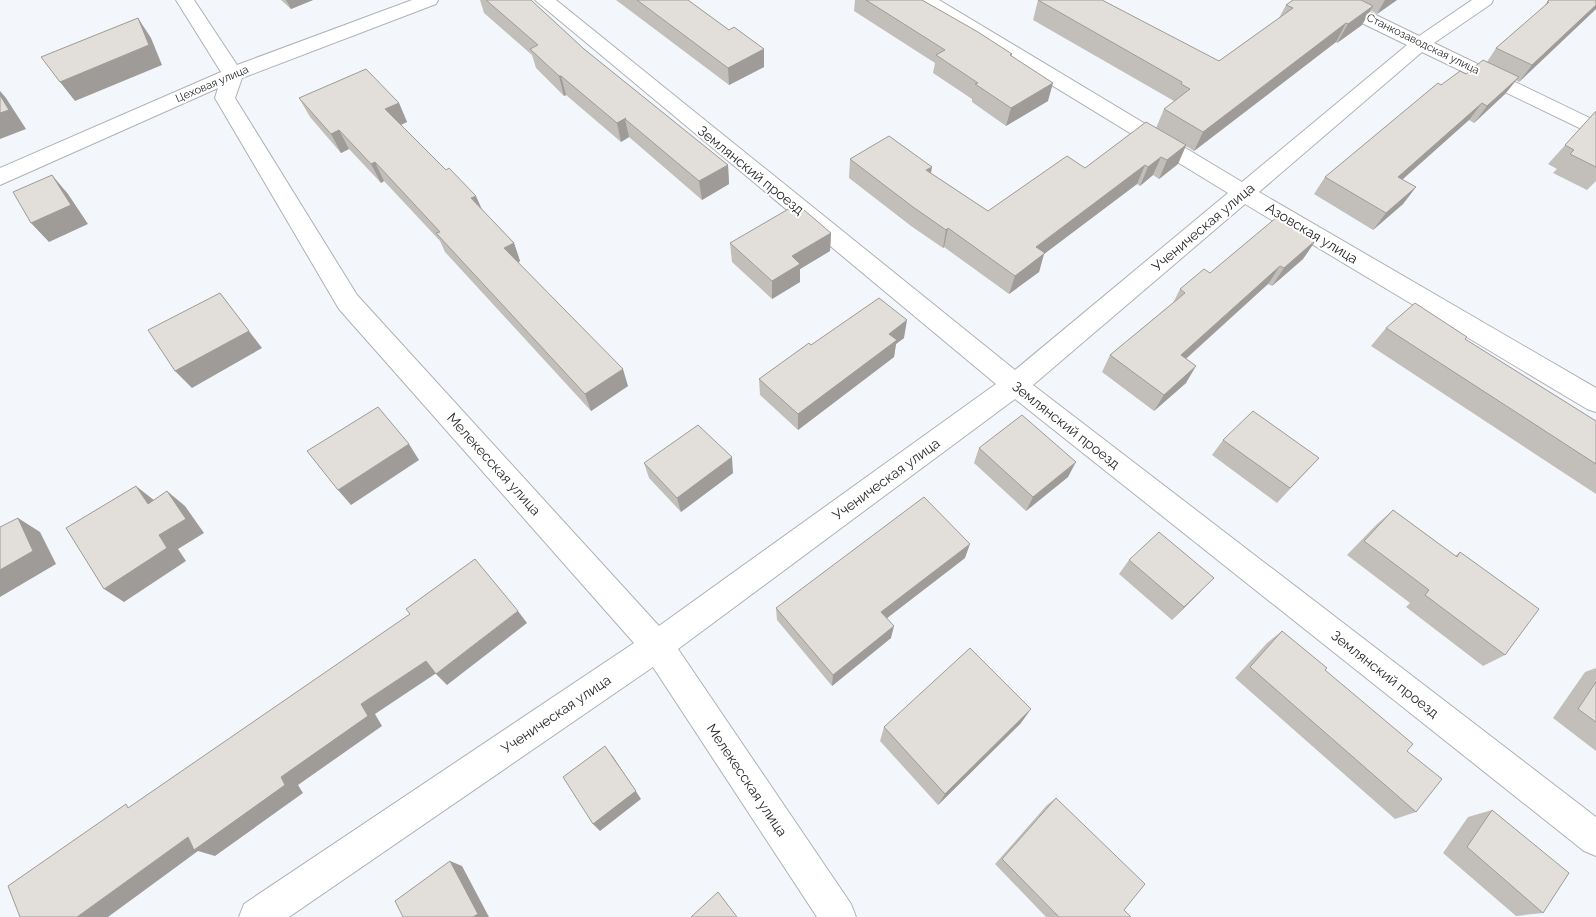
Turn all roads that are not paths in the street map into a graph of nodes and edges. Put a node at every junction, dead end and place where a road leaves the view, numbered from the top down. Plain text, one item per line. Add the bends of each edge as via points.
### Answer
1 (185, 0) edge
2 (429, 0) edge
3 (544, 0) edge
4 (926, 0) edge
5 (1330, 0) edge
6 (1484, 0) edge
7 (1421, 43) junction
8 (232, 74) junction
9 (1596, 128) edge
10 (0, 177) edge
11 (1244, 193) junction
12 (1015, 385) junction
13 (1596, 401) edge
14 (657, 646) junction
15 (1596, 839) edge
16 (256, 917) edge
17 (838, 917) edge

1 - 8 street
2 - 8 street, Цеховая улица
3 - 12 street, Землянский проезд
4 - 11 street, Азовская улица
5 - 7 street, Станкозаводская улица
6 - 7 street, Ученическая улица
7 - 9 street, Станкозаводская улица
7 - 11 street, Ученическая улица
8 - 10 street, Цеховая улица
8 - 14 street, Мелекесская улица via 225,98 348,302
11 - 12 street, Ученическая улица
11 - 13 street, Азовская улица
12 - 14 street, Ученическая улица
12 - 15 street, Землянский проезд
14 - 16 street, Ученическая улица
14 - 17 street, Мелекесская улица

